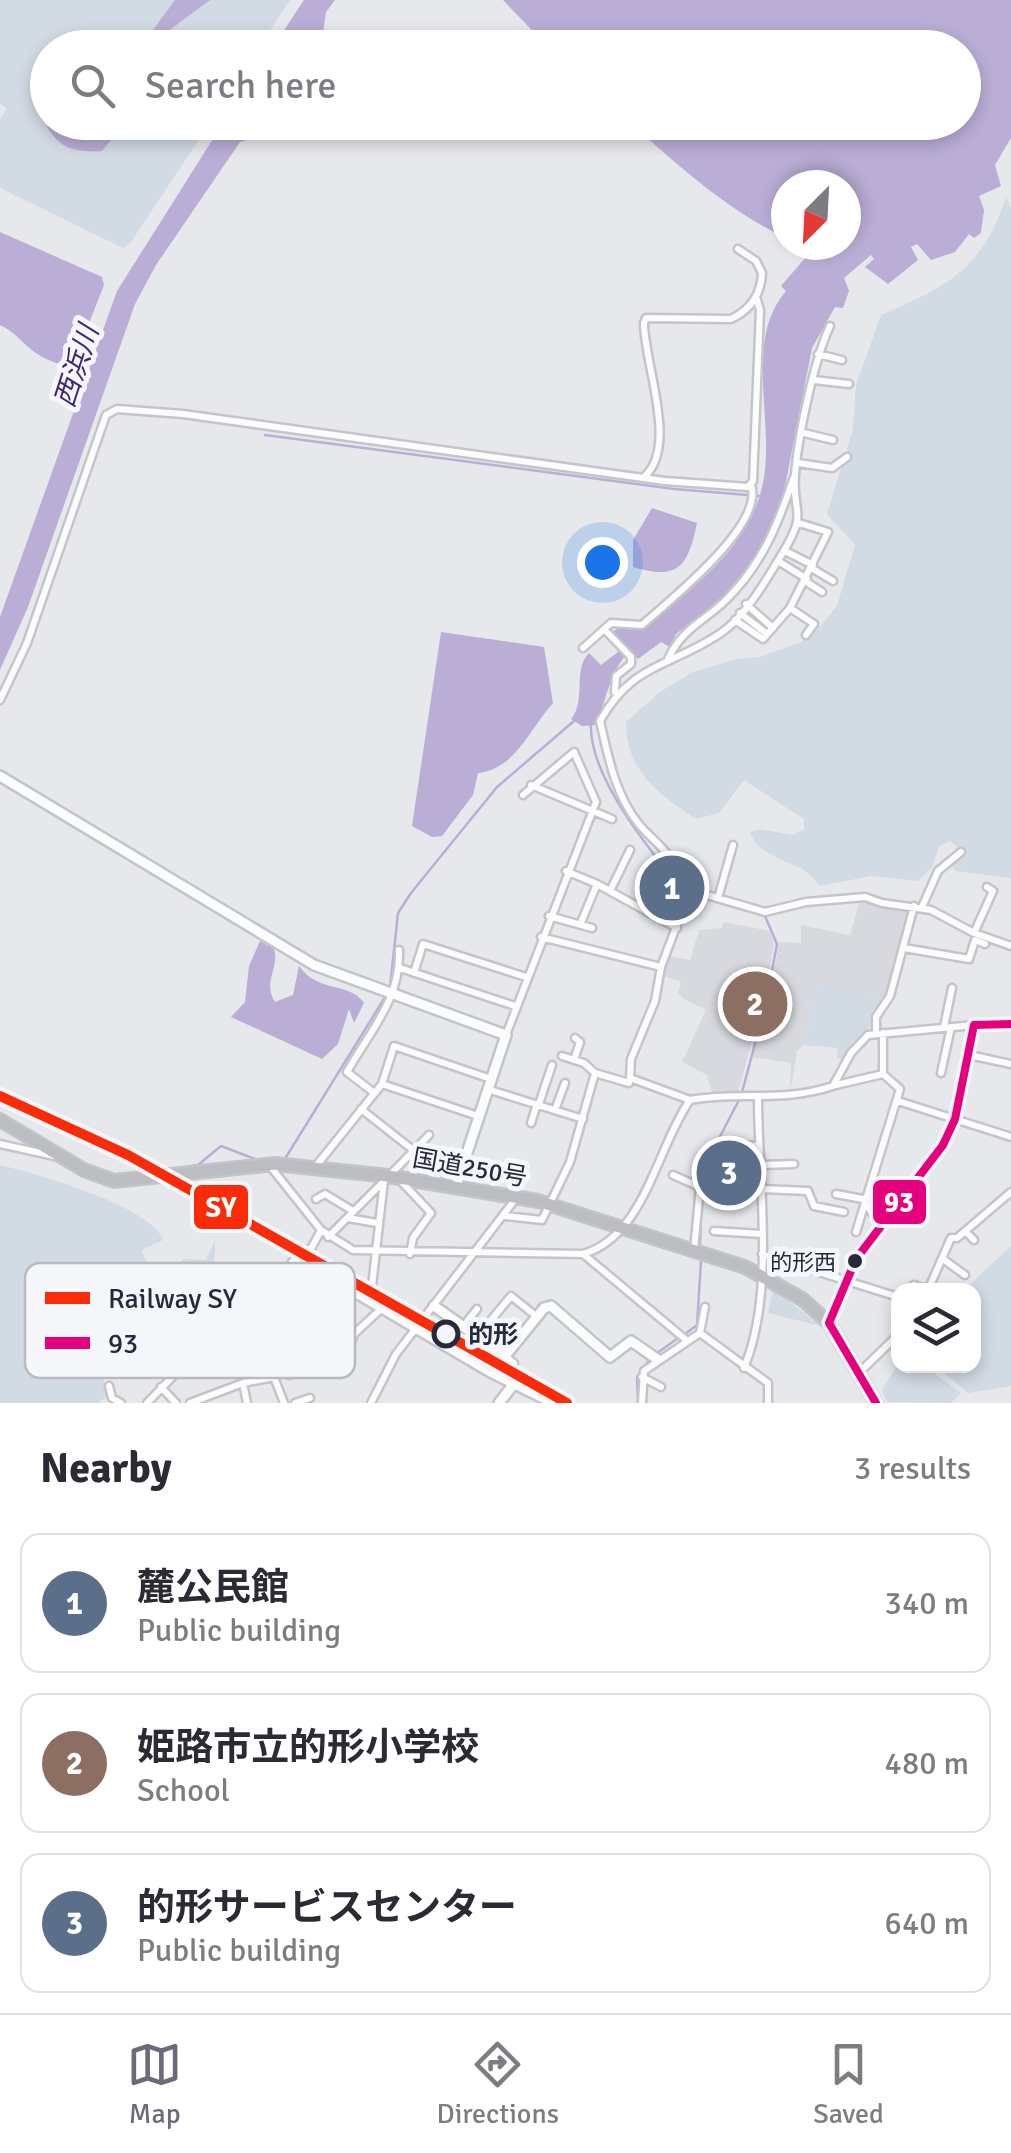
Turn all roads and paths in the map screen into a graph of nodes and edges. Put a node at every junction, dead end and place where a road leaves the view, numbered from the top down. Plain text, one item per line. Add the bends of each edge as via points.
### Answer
1 (738, 249) dead end
2 (756, 297) junction
3 (830, 326) dead end
4 (818, 354) junction
5 (842, 360) dead end
6 (814, 380) junction
7 (848, 384) dead end
8 (804, 433) junction
9 (833, 440) dead end
10 (847, 457) dead end
11 (798, 463) junction
12 (795, 475) junction
13 (644, 478) junction
14 (751, 486) junction
15 (799, 522) junction
16 (772, 542) junction
17 (785, 550) junction
18 (778, 560) junction
19 (813, 567) junction
20 (806, 580) junction
21 (833, 581) dead end
22 (743, 582) junction
23 (755, 591) junction
24 (822, 592) dead end
25 (746, 604) junction
26 (790, 608) junction
27 (737, 616) junction
28 (604, 628) junction
29 (770, 631) junction
30 (806, 635) dead end
31 (583, 648) dead end
32 (668, 660) junction
33 (616, 693) junction
34 (0, 700) edge
35 (0, 776) edge
36 (531, 785) junction
37 (523, 795) dead end
38 (592, 812) junction
39 (612, 819) dead end
40 (734, 845) dead end
41 (630, 850) dead end
42 (961, 852) dead end
43 (566, 871) junction
44 (597, 884) junction
45 (655, 885) dead end
46 (987, 888) dead end
47 (610, 890) junction
48 (689, 894) junction
49 (718, 898) junction
50 (918, 907) junction
51 (644, 908) junction
52 (549, 916) junction
53 (580, 926) junction
54 (592, 928) dead end
55 (677, 928) junction
56 (974, 933) junction
57 (541, 938) junction
58 (985, 944) dead end
59 (1011, 946) edge
60 (904, 948) junction
61 (399, 950) dead end
62 (660, 967) junction
63 (400, 968) junction
64 (414, 973) junction
65 (526, 978) junction
66 (952, 988) dead end
67 (390, 995) junction
68 (515, 1006) junction
69 (974, 1024) junction
70 (1011, 1024) edge
71 (947, 1027) junction
72 (880, 1033) junction
73 (506, 1036) junction
74 (575, 1038) dead end
75 (968, 1055) junction
76 (562, 1056) dead end
77 (574, 1060) junction
78 (1011, 1064) edge
79 (552, 1065) dead end
80 (595, 1073) junction
81 (941, 1073) dead end
82 (883, 1074) junction
83 (630, 1078) junction
84 (565, 1083) dead end
85 (382, 1084) junction
86 (489, 1084) junction
87 (833, 1086) junction
88 (373, 1092) junction
89 (690, 1100) junction
90 (758, 1100) junction
91 (898, 1101) junction
92 (538, 1104) junction
93 (361, 1108) junction
94 (555, 1110) junction
95 (478, 1116) junction
96 (583, 1118) junction
97 (955, 1119) junction
98 (0, 1120) edge
99 (531, 1123) dead end
100 (429, 1135) dead end
101 (1011, 1137) edge
102 (0, 1144) edge
103 (736, 1145) dead end
104 (758, 1146) junction
105 (412, 1150) junction
106 (60, 1156) junction
107 (278, 1164) junction
108 (794, 1164) dead end
109 (759, 1165) junction
110 (315, 1167) junction
111 (673, 1175) dead end
112 (390, 1178) junction
113 (456, 1186) junction
114 (760, 1189) junction
115 (1011, 1192) edge
116 (836, 1194) dead end
117 (517, 1197) junction
118 (863, 1199) junction
119 (316, 1200) dead end
120 (550, 1205) junction
121 (844, 1212) dead end
122 (350, 1214) junction
123 (505, 1216) junction
124 (377, 1222) junction
125 (881, 1227) junction
126 (624, 1228) junction
127 (714, 1231) dead end
128 (965, 1231) junction
129 (856, 1232) dead end
130 (324, 1234) junction
131 (762, 1234) junction
132 (974, 1240) dead end
133 (694, 1252) junction
134 (373, 1253) junction
135 (476, 1253) junction
136 (410, 1254) junction
137 (583, 1254) junction
138 (762, 1254) junction
139 (296, 1259) junction
140 (944, 1259) junction
141 (294, 1263) edge
142 (303, 1263) edge
143 (760, 1274) junction
144 (964, 1275) dead end
145 (846, 1283) junction
146 (933, 1283) edge
147 (372, 1286) dead end
148 (355, 1293) edge
149 (891, 1295) edge
150 (434, 1306) junction
151 (705, 1307) dead end
152 (382, 1308) junction
153 (477, 1309) dead end
154 (536, 1316) junction
155 (828, 1324) junction
156 (461, 1329) junction
157 (415, 1330) junction
158 (355, 1333) edge
159 (700, 1333) junction
160 (683, 1336) junction
161 (476, 1338) junction
162 (891, 1342) edge
163 (504, 1356) junction
164 (654, 1357) junction
165 (514, 1363) dead end
166 (865, 1366) dead end
167 (744, 1368) junction
168 (642, 1377) junction
169 (170, 1378) edge
170 (269, 1378) edge
171 (274, 1378) edge
172 (243, 1383) junction
173 (513, 1385) junction
174 (108, 1386) dead end
175 (161, 1387) junction
176 (662, 1387) dead end
177 (310, 1398) dead end
178 (121, 1403) edge
179 (146, 1403) edge
180 (176, 1403) edge
181 (190, 1403) edge
182 (246, 1403) edge
183 (284, 1403) edge
184 (295, 1403) edge
185 (372, 1403) edge
186 (500, 1403) edge
187 (550, 1403) edge
188 (642, 1403) edge
189 (768, 1403) edge
190 (876, 1403) edge

1 - 2 street via 762,273
2 - 13 street via 730,320 646,318 661,444
2 - 14 street
3 - 4 street
4 - 5 street
4 - 6 street
6 - 7 street
6 - 8 street
8 - 9 street
8 - 11 street
10 - 11 street via 832,468
11 - 12 street
12 - 15 street
12 - 16 street
13 - 14 street
13 - 34 street via 117,409 106,416
14 - 28 street via 752,504 726,546 642,625
15 - 17 street
15 - 19 street via 828,532
16 - 17 street
16 - 22 street
17 - 18 street
17 - 19 street
18 - 20 street
18 - 23 street
19 - 20 street
19 - 21 street
20 - 24 street
20 - 26 street
22 - 23 street
22 - 32 street via 678,637
23 - 25 street
25 - 27 street
25 - 29 street
26 - 29 street
26 - 30 street via 814,624
27 - 29 street via 758,640
27 - 32 street via 723,632
28 - 31 street
28 - 33 street via 631,658 616,676
32 - 33 street
33 - 48 street via 600,720 622,798
35 - 67 street via 314,965
36 - 37 street
36 - 38 street
36 - 38 street via 574,752 596,802
38 - 39 street
38 - 43 street
40 - 49 street
41 - 47 street
42 - 50 street via 938,870
43 - 44 street
43 - 52 street
44 - 47 street
44 - 53 street
45 - 51 street
46 - 56 street via 994,891
47 - 51 street
48 - 49 street
48 - 55 street
49 - 50 street via 765,912 844,897
50 - 56 street
50 - 60 street
51 - 55 street
52 - 53 street
52 - 57 street
53 - 54 street
55 - 62 street
56 - 59 street
57 - 62 street
57 - 65 street
58 - 60 street via 975,940 969,959
60 - 72 street via 876,1018
61 - 63 street
62 - 83 street
63 - 64 street
63 - 67 street
64 - 65 street via 424,944
64 - 68 street
65 - 68 street
66 - 71 street
67 - 73 street
67 - 88 street via 348,1072
68 - 73 street
69 - 70 street
69 - 71 street
69 - 75 street
71 - 72 street
71 - 81 street
72 - 82 street
72 - 87 street via 857,1044
73 - 86 street
74 - 77 street via 580,1042
75 - 78 street
75 - 97 street
76 - 77 street
77 - 80 street
79 - 92 street
80 - 83 street via 628,1083
80 - 96 street
82 - 87 street
82 - 91 street via 897,1083
83 - 89 street
84 - 94 street
85 - 86 street via 394,1046
85 - 88 street
85 - 95 street
86 - 92 street
86 - 95 street
87 - 90 street
88 - 93 street
89 - 90 street
89 - 126 street
90 - 104 street
91 - 97 street
91 - 118 street
92 - 94 street
92 - 99 street
93 - 105 street
93 - 110 street
94 - 96 street
95 - 113 street
96 - 120 street
97 - 101 street
97 - 125 street via 937,1156
98 - 106 highway, 国道250号
100 - 105 street
102 - 106 street
103 - 104 street
104 - 109 street
105 - 112 street
106 - 107 highway, 国道250号 via 114,1181
107 - 110 highway, 国道250号
107 - 130 street
108 - 109 street
109 - 114 street
110 - 112 highway, 国道250号
111 - 133 street via 700,1186
112 - 113 highway, 国道250号
112 - 122 street
112 - 124 street
112 - 136 street via 431,1213
113 - 117 highway, 国道250号
114 - 121 street via 808,1192 814,1206
114 - 131 street
115 - 128 street
116 - 118 street
117 - 120 highway, 国道250号
117 - 123 street
118 - 125 street
118 - 129 street
119 - 122 street via 325,1194
120 - 123 street via 536,1223
120 - 126 highway, 国道250号
122 - 124 street
122 - 130 street
123 - 135 street
124 - 134 street
125 - 145 street
126 - 133 highway, 国道250号
126 - 137 street via 605,1247
127 - 131 street
128 - 132 street
128 - 140 street via 951,1238
130 - 134 street
130 - 139 street
131 - 138 street
133 - 143 highway, 国道250号
134 - 136 street
134 - 147 street
135 - 136 street
135 - 137 street
135 - 150 street
137 - 160 street
138 - 143 street
138 - 145 street
139 - 141 street
139 - 142 street
140 - 144 street
140 - 146 street
143 - 155 highway, 国道250号 via 802,1298
143 - 167 street
145 - 149 street
145 - 155 street
148 - 152 street
150 - 156 street
150 - 157 street
151 - 159 street
152 - 157 street
152 - 158 street
153 - 156 street
154 - 161 street via 510,1296
154 - 163 street
154 - 164 street via 551,1306 610,1357 631,1341
155 - 190 highway, 国道250号
156 - 161 street
157 - 173 street
157 - 185 street
159 - 160 street
159 - 167 street
160 - 164 street
161 - 163 street
162 - 166 street
163 - 165 street
164 - 168 street
167 - 189 street via 768,1383
168 - 176 street
168 - 188 street
169 - 175 street
170 - 172 street
171 - 183 street
172 - 181 street
172 - 182 street
173 - 186 street
173 - 187 street
174 - 178 street
175 - 179 street
175 - 180 street
177 - 184 street

